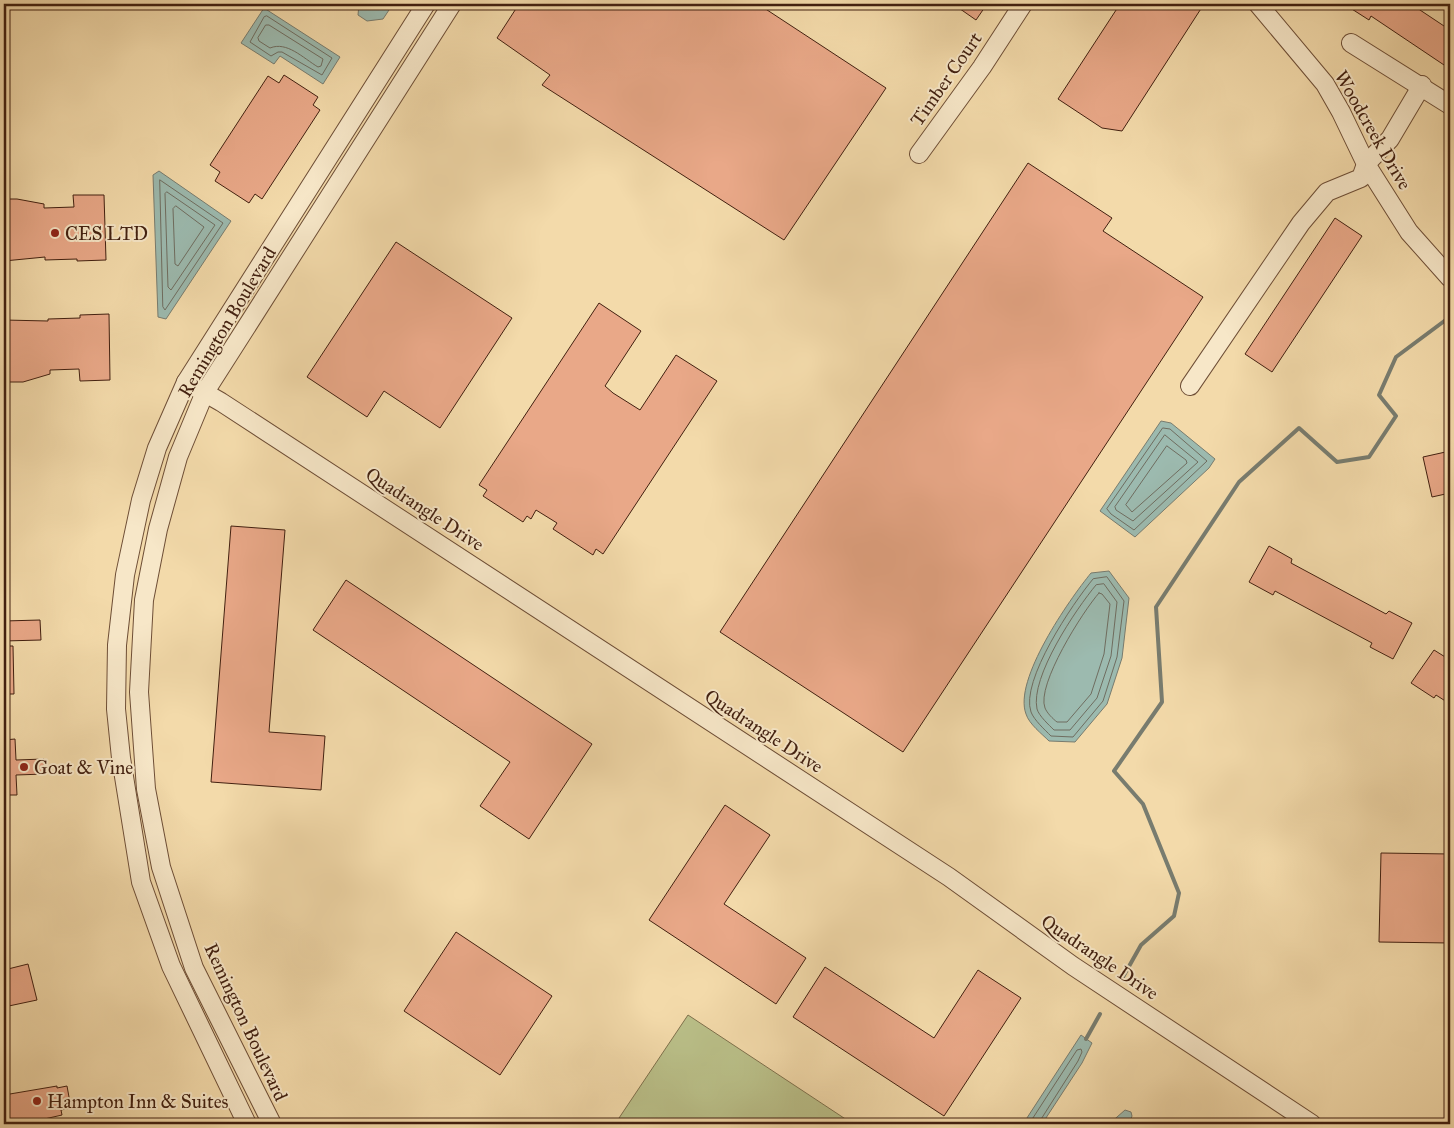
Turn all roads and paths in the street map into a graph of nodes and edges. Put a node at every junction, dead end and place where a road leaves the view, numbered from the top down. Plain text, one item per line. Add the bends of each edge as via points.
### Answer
1 (426, 4) edge
2 (452, 4) edge
3 (1023, 4) edge
4 (1258, 4) edge
5 (1351, 43) dead end
6 (1422, 85) junction
7 (1450, 105) edge
8 (919, 154) dead end
9 (1366, 164) junction
10 (1450, 278) edge
11 (186, 382) junction
12 (1190, 386) dead end
13 (205, 392) junction
14 (248, 1124) edge
15 (272, 1124) edge
16 (1312, 1124) edge

1 - 11 street, Remington Boulevard
2 - 13 street, Remington Boulevard
3 - 8 street, Timber Court via 982,68
4 - 9 street, Woodcreek Drive via 1325,84
5 - 6 street
6 - 7 street
6 - 9 street via 1390,139
9 - 10 street, Woodcreek Drive via 1408,232
9 - 12 street via 1361,178 1327,192 1301,222
11 - 13 street, Quadrangle Drive
11 - 14 street, Remington Boulevard via 156,448 141,500 122,596 116,709 141,882 171,966
13 - 15 street, Remington Boulevard via 178,457 158,529 144,600 139,692 146,789 161,867 194,968
13 - 16 street, Quadrangle Drive via 949,877 1073,966

